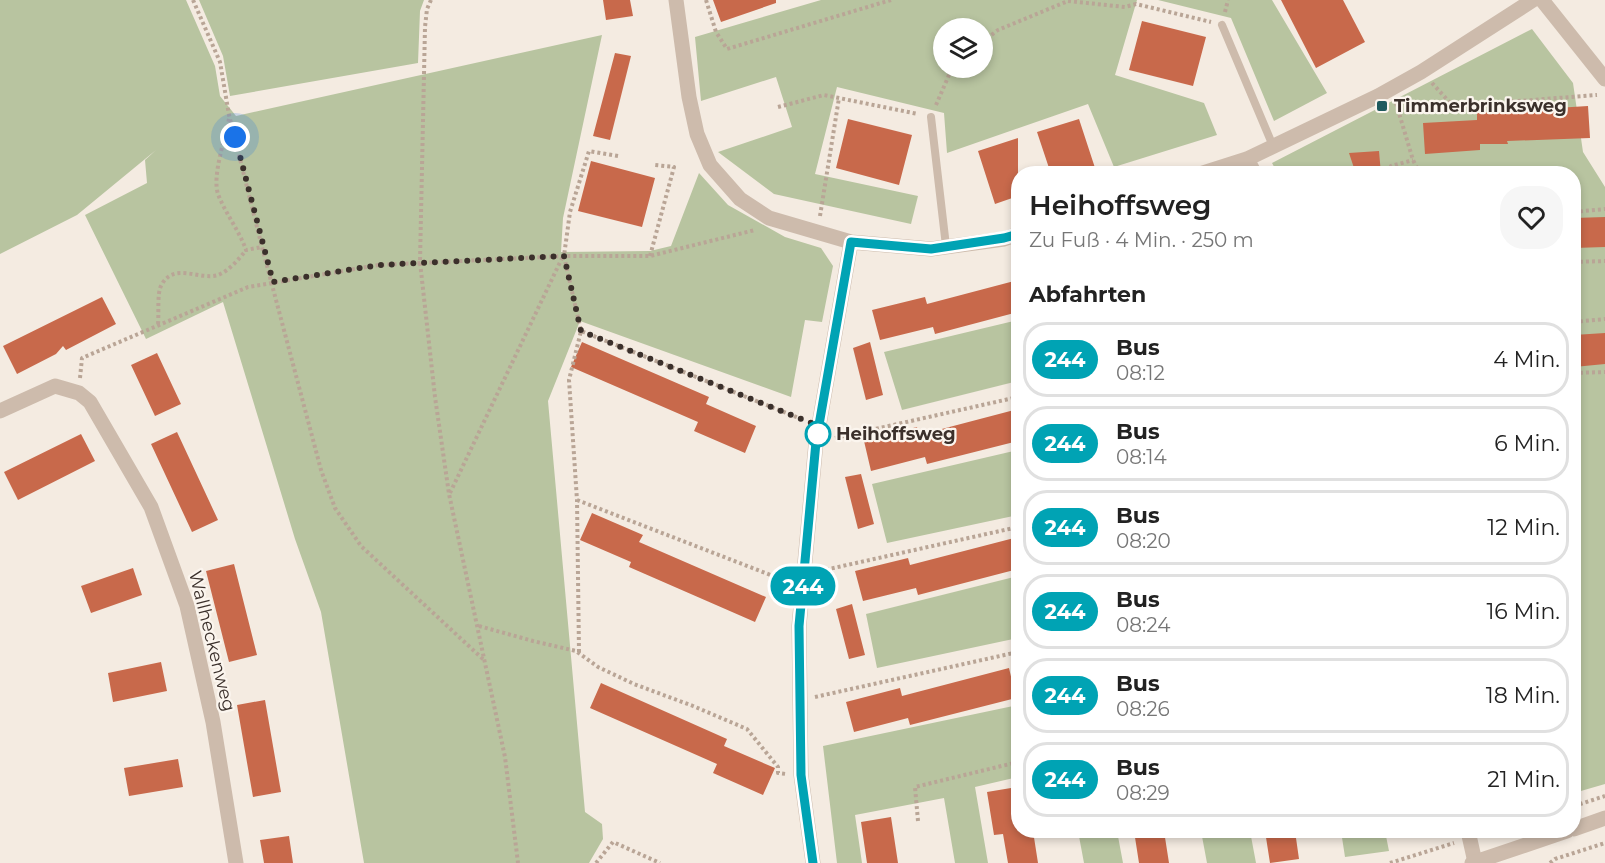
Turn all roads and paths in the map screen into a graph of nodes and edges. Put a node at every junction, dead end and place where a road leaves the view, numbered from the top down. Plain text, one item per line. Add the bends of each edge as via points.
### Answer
1 (193, 0) edge
2 (430, 0) edge
3 (676, 0) edge
4 (706, 0) edge
5 (891, 0) edge
6 (1068, 0) edge
7 (1533, 0) edge
8 (1542, 0) edge
9 (1222, 26) joint
10 (993, 34) edge
11 (1421, 72) junction
12 (948, 78) edge
13 (1605, 79) edge
14 (1391, 88) junction
15 (1605, 95) edge
16 (839, 98) junction
17 (778, 107) dead end
18 (229, 115) junction
19 (931, 117) junction
20 (1273, 146) junction
21 (618, 156) dead end
22 (1247, 159) junction
23 (1413, 160) junction
24 (656, 165) dead end
25 (1225, 166) edge
26 (1251, 166) edge
27 (1391, 166) edge
28 (1416, 166) edge
29 (1605, 209) edge
30 (1581, 211) edge
31 (769, 218) junction
32 (817, 232) junction
33 (1011, 236) edge
34 (851, 242) junction
35 (946, 246) junction
36 (262, 247) junction
37 (246, 250) junction
38 (564, 256) junction
39 (650, 256) junction
40 (1605, 261) edge
41 (420, 262) junction
42 (1581, 262) edge
43 (273, 282) junction
44 (1605, 320) edge
45 (1581, 322) edge
46 (158, 324) junction
47 (581, 331) junction
48 (1605, 372) edge
49 (1581, 373) edge
50 (79, 393) junction
51 (1011, 398) edge
52 (0, 411) edge
53 (818, 434) junction
54 (449, 494) junction
55 (577, 500) junction
56 (1011, 529) edge
57 (803, 581) junction
58 (478, 626) junction
59 (579, 653) junction
60 (1011, 654) edge
61 (486, 662) junction
62 (800, 700) junction
63 (1011, 764) edge
64 (801, 775) junction
65 (1605, 796) edge
66 (1581, 804) edge
67 (1605, 818) edge
68 (918, 821) dead end
69 (1581, 827) edge
70 (1460, 838) edge
71 (1469, 838) edge
72 (1547, 838) edge
73 (1605, 843) edge
74 (236, 863) edge
75 (518, 863) edge
76 (596, 863) edge
77 (660, 863) edge
78 (813, 863) edge
79 (1390, 863) edge
80 (1474, 863) edge
81 (1550, 863) edge

1 - 18 path via 220,62
2 - 41 path via 425,27
3 - 31 street via 689,97 697,134 710,165 740,199
4 - 5 path via 716,32 727,49
6 - 9 path via 1125,8 1136,4
6 - 10 path
7 - 11 street
8 - 13 street
9 - 20 lane
11 - 14 street
11 - 15 path via 1453,106
12 - 19 path
14 - 20 street
14 - 23 path
16 - 17 path via 824,95
16 - 19 path
16 - 32 path
18 - 36 path
18 - 37 path via 217,176 218,193
19 - 35 lane
20 - 22 street
21 - 38 path via 589,151 570,212
22 - 25 street
22 - 26 street
23 - 27 path
23 - 28 path
24 - 39 path via 674,168
29 - 30 path
31 - 32 street
31 - 39 path via 764,228
32 - 34 street
33 - 35 street
34 - 35 street via 931,249
34 - 53 street
36 - 37 path
36 - 43 path
37 - 46 path via 216,276 188,272 167,279 160,286
38 - 39 path
38 - 41 path
38 - 47 path
38 - 54 path
40 - 42 path
41 - 43 path
41 - 54 path
43 - 46 path via 248,287
43 - 61 path via 334,508 361,546
44 - 45 path
46 - 50 path via 82,358
47 - 53 path
47 - 55 path via 569,380
48 - 49 path
50 - 52 street via 56,386
50 - 74 street, Wallheckenweg via 90,402 151,507 187,606 213,722
51 - 53 path
53 - 57 street
54 - 58 path
55 - 57 path
55 - 59 path
56 - 57 path
57 - 62 street
58 - 59 path
58 - 61 path
59 - 64 path via 634,684 747,729 778,767 778,773
60 - 62 path
61 - 75 path via 505,757
62 - 64 street
63 - 68 path via 915,788
64 - 78 street
65 - 66 path
67 - 69 street
70 - 79 path
71 - 80 street
72 - 80 street
73 - 81 path
76 - 77 path via 613,842

